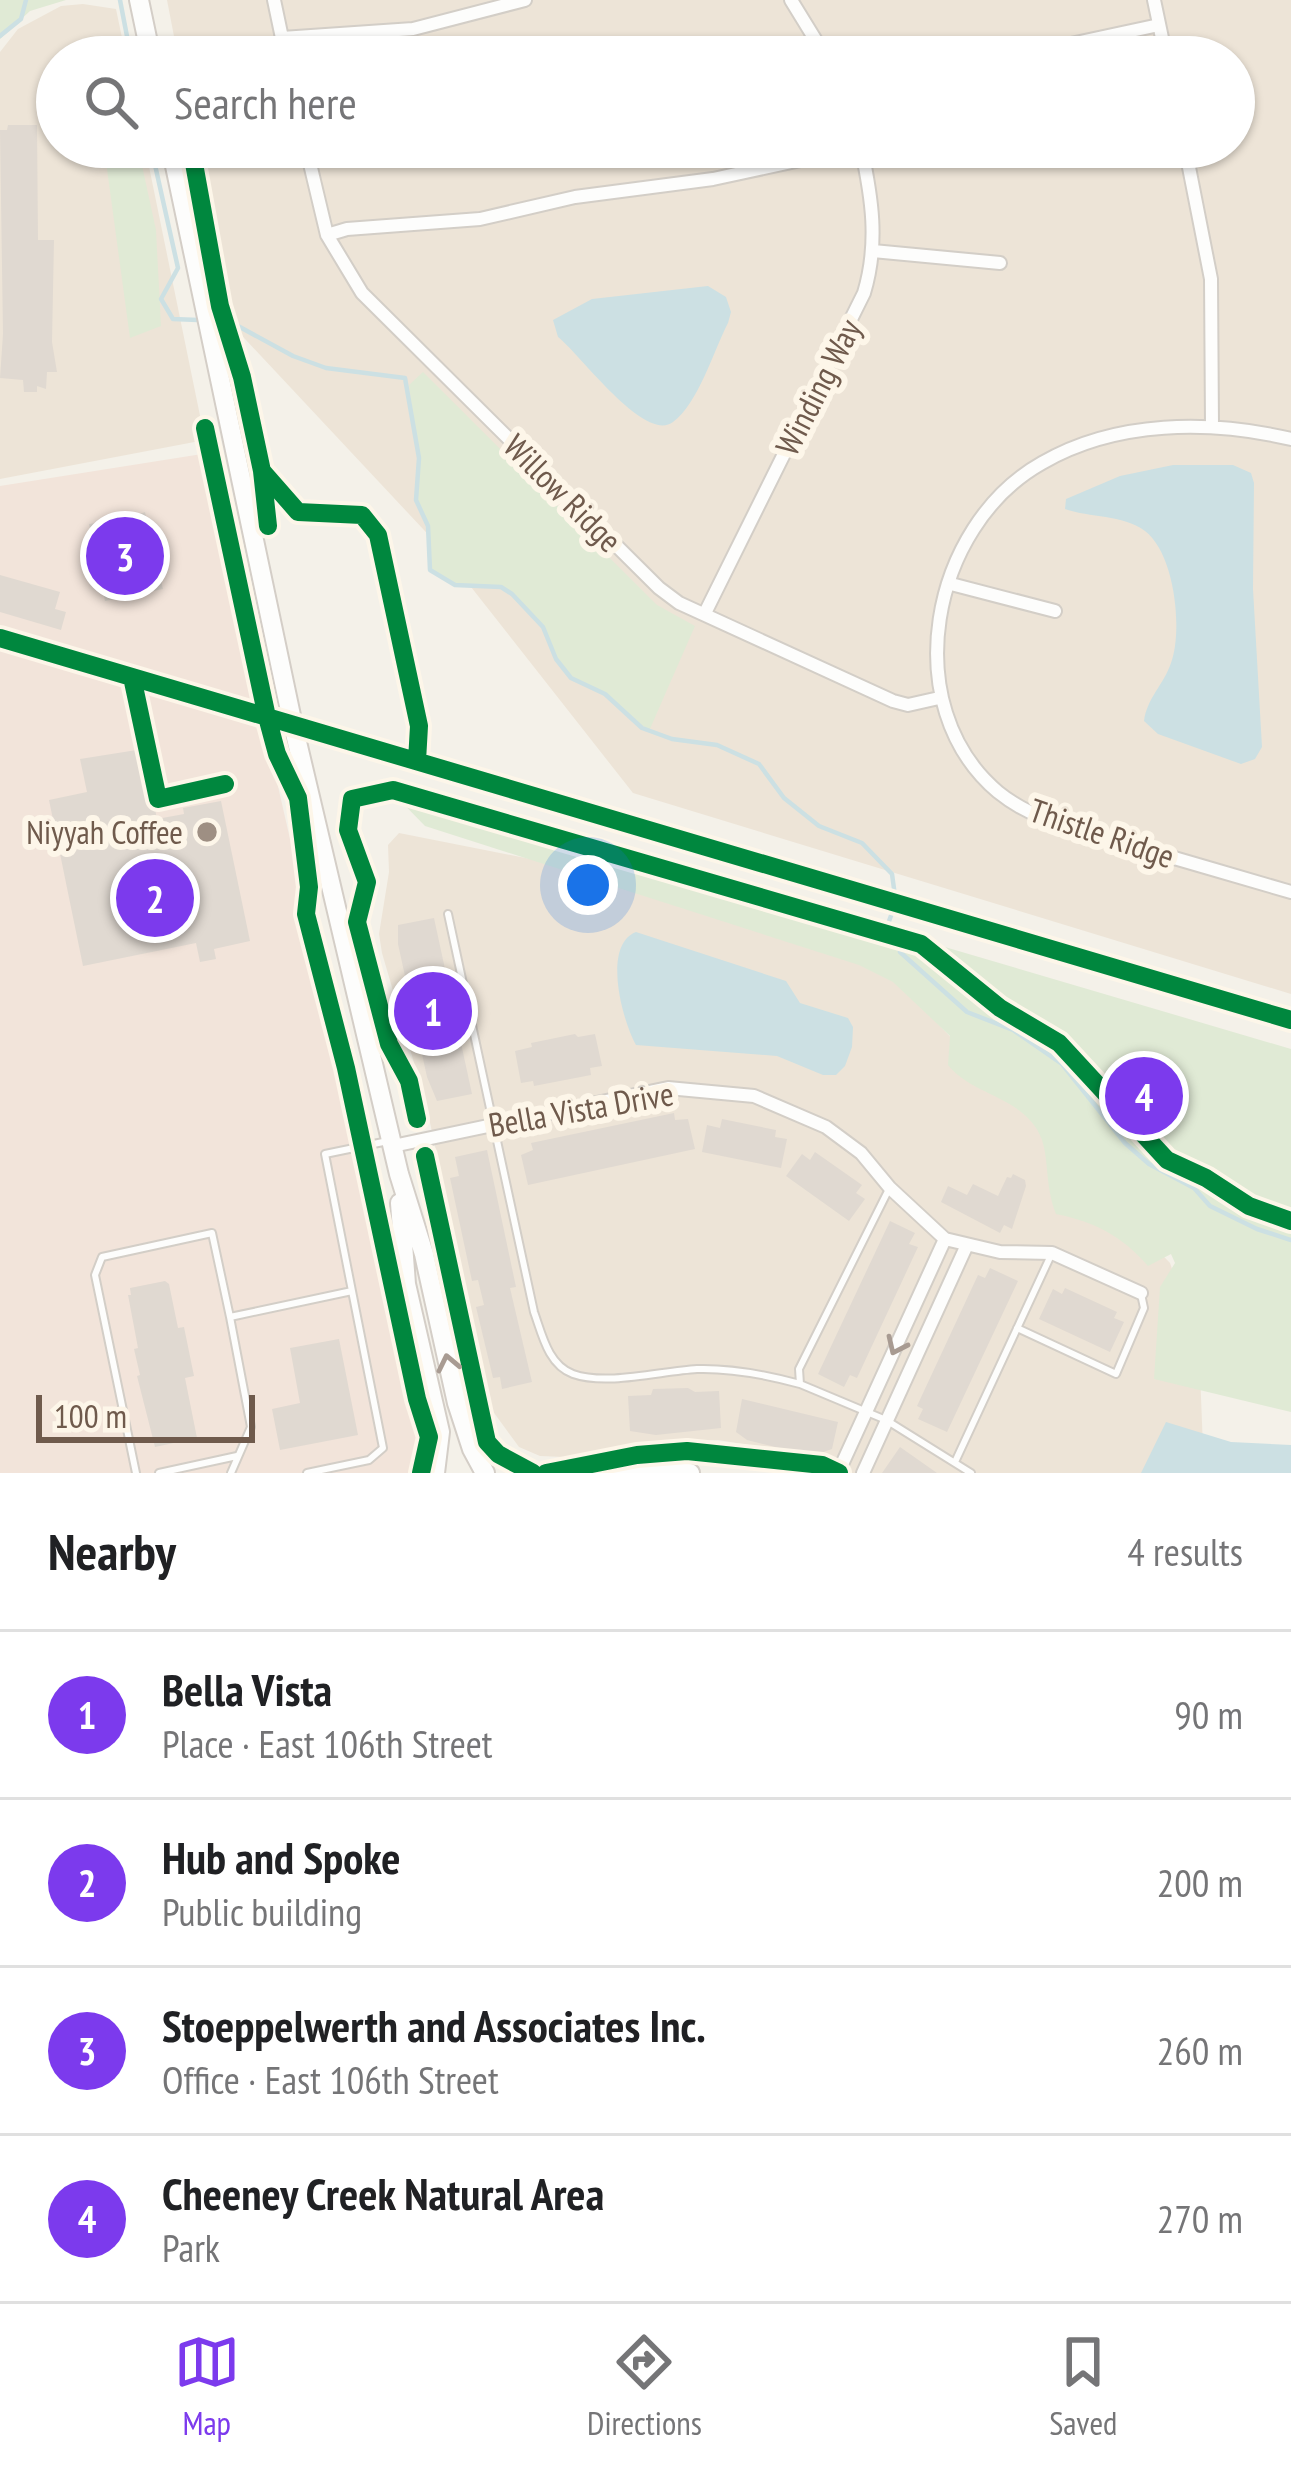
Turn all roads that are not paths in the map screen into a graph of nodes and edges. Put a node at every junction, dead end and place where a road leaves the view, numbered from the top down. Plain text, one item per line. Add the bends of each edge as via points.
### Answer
1 (139, 0) edge
2 (274, 0) edge
3 (525, 0) edge
4 (791, 0) edge
5 (1154, 0) edge
6 (1159, 25) junction
7 (147, 36) edge
8 (282, 36) edge
9 (311, 36) edge
10 (813, 36) edge
11 (1108, 36) edge
12 (1161, 36) edge
13 (174, 168) edge
14 (311, 168) edge
15 (761, 168) edge
16 (866, 168) edge
17 (1189, 168) edge
18 (327, 235) junction
19 (873, 251) junction
20 (1000, 263) dead end
21 (1211, 426) junction
22 (1291, 439) edge
23 (951, 584) junction
24 (1055, 610) dead end
25 (705, 614) junction
26 (939, 698) junction
27 (1291, 892) edge
28 (448, 914) dead end
29 (496, 1125) junction
30 (392, 1143) junction
31 (399, 1174) junction
32 (890, 1188) junction
33 (945, 1240) junction
34 (966, 1247) junction
35 (1052, 1253) junction
36 (352, 1291) junction
37 (1141, 1293) joint
38 (230, 1317) junction
39 (1017, 1328) junction
40 (800, 1384) junction
41 (866, 1412) junction
42 (886, 1420) junction
43 (238, 1456) junction
44 (955, 1462) junction
45 (190, 1470) edge
46 (136, 1473) edge
47 (158, 1473) edge
48 (230, 1473) edge
49 (307, 1473) edge
50 (434, 1473) edge
51 (485, 1473) edge
52 (621, 1473) edge
53 (690, 1473) edge
54 (838, 1473) edge
55 (863, 1473) edge
56 (971, 1473) edge

1 - 7 main road
2 - 8 street
3 - 9 street via 413,29
4 - 10 street
5 - 6 street
6 - 11 street
6 - 12 street
13 - 30 main road
14 - 18 street, Willow Ridge
15 - 18 street via 480,219
16 - 19 street, Winding Way
17 - 21 street via 1211,278
18 - 25 street, Willow Ridge via 362,293 659,588
19 - 20 street
19 - 25 street, Winding Way via 857,310
21 - 22 street, Thistle Ridge
21 - 23 street, Thistle Ridge via 1111,437 1040,464 990,506
23 - 24 street
23 - 26 street, Thistle Ridge via 936,657
25 - 26 street, Willow Ridge via 893,701
26 - 27 street, Thistle Ridge via 976,770 1028,812
28 - 29 lane
29 - 30 street, Bella Vista Drive
29 - 32 street, Bella Vista Drive via 668,1088 754,1096 826,1127
29 - 40 lane via 534,1312 548,1352 572,1373 698,1369
30 - 31 main road
30 - 36 lane via 325,1154
31 - 50 main road via 406,1284 440,1432
51 -> 31 main road via 457,1403
32 - 33 street, Bella Vista Drive
32 - 40 lane via 799,1369
33 - 34 street, Bella Vista Drive
33 -> 41 street
34 - 35 street, Bella Vista Drive
34 - 42 street
35 - 37 street, Bella Vista Drive
35 - 39 lane
36 - 38 lane
36 - 49 lane via 383,1448 369,1460
37 - 39 lane via 1144,1308 1116,1374
38 - 43 lane via 251,1427
38 - 46 lane via 212,1233 102,1257 95,1275
39 - 44 lane
40 - 41 lane
41 - 42 lane
41 - 54 street
42 - 44 lane
42 - 55 street
43 - 45 lane
43 - 48 lane
44 - 56 lane
45 - 47 lane
52 - 53 main road

